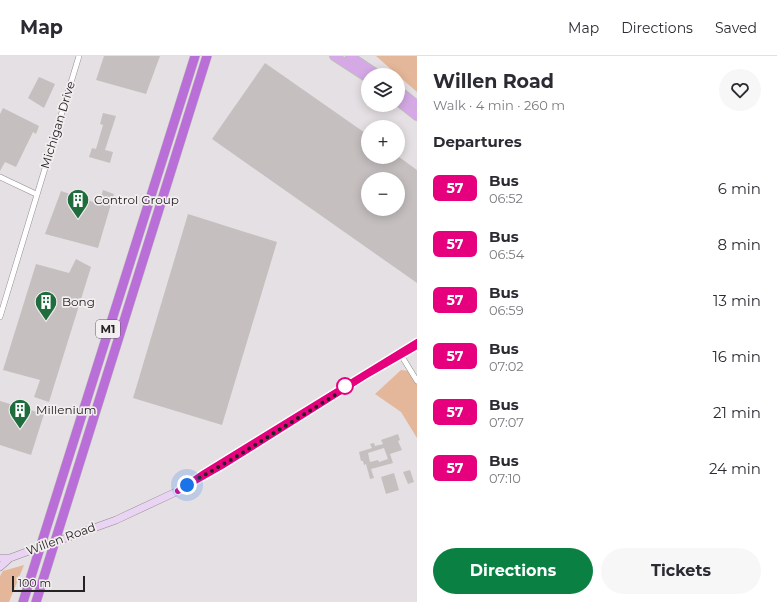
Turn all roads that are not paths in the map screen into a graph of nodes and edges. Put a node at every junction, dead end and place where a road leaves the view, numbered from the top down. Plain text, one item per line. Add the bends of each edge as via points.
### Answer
1 (79, 56) edge
2 (194, 56) edge
3 (207, 56) edge
4 (334, 56) edge
5 (350, 56) edge
6 (368, 68) edge
7 (361, 73) edge
8 (405, 96) edge
9 (417, 105) edge
10 (405, 107) edge
11 (417, 116) edge
12 (0, 177) edge
13 (36, 194) junction
14 (0, 317) edge
15 (417, 342) edge
16 (417, 346) edge
17 (401, 355) junction
18 (417, 381) edge
19 (178, 491) junction
20 (0, 558) edge
21 (10, 558) junction
22 (0, 567) edge
23 (22, 602) edge
24 (36, 602) edge

1 - 13 street, Michigan Drive
2 - 23 highway, M1
3 - 24 highway, M1
4 - 7 main road
5 - 6 main road
8 - 9 main road
10 - 11 main road
12 - 13 street
13 - 14 street, Michigan Drive
15 - 19 street, Willen Road
16 - 17 street, Willen Road
17 - 18 street
17 - 19 street, Willen Road
19 - 21 street, Willen Road, bridge via 116,520
20 - 21 street, Willen Road
21 - 22 street, Willen Road

